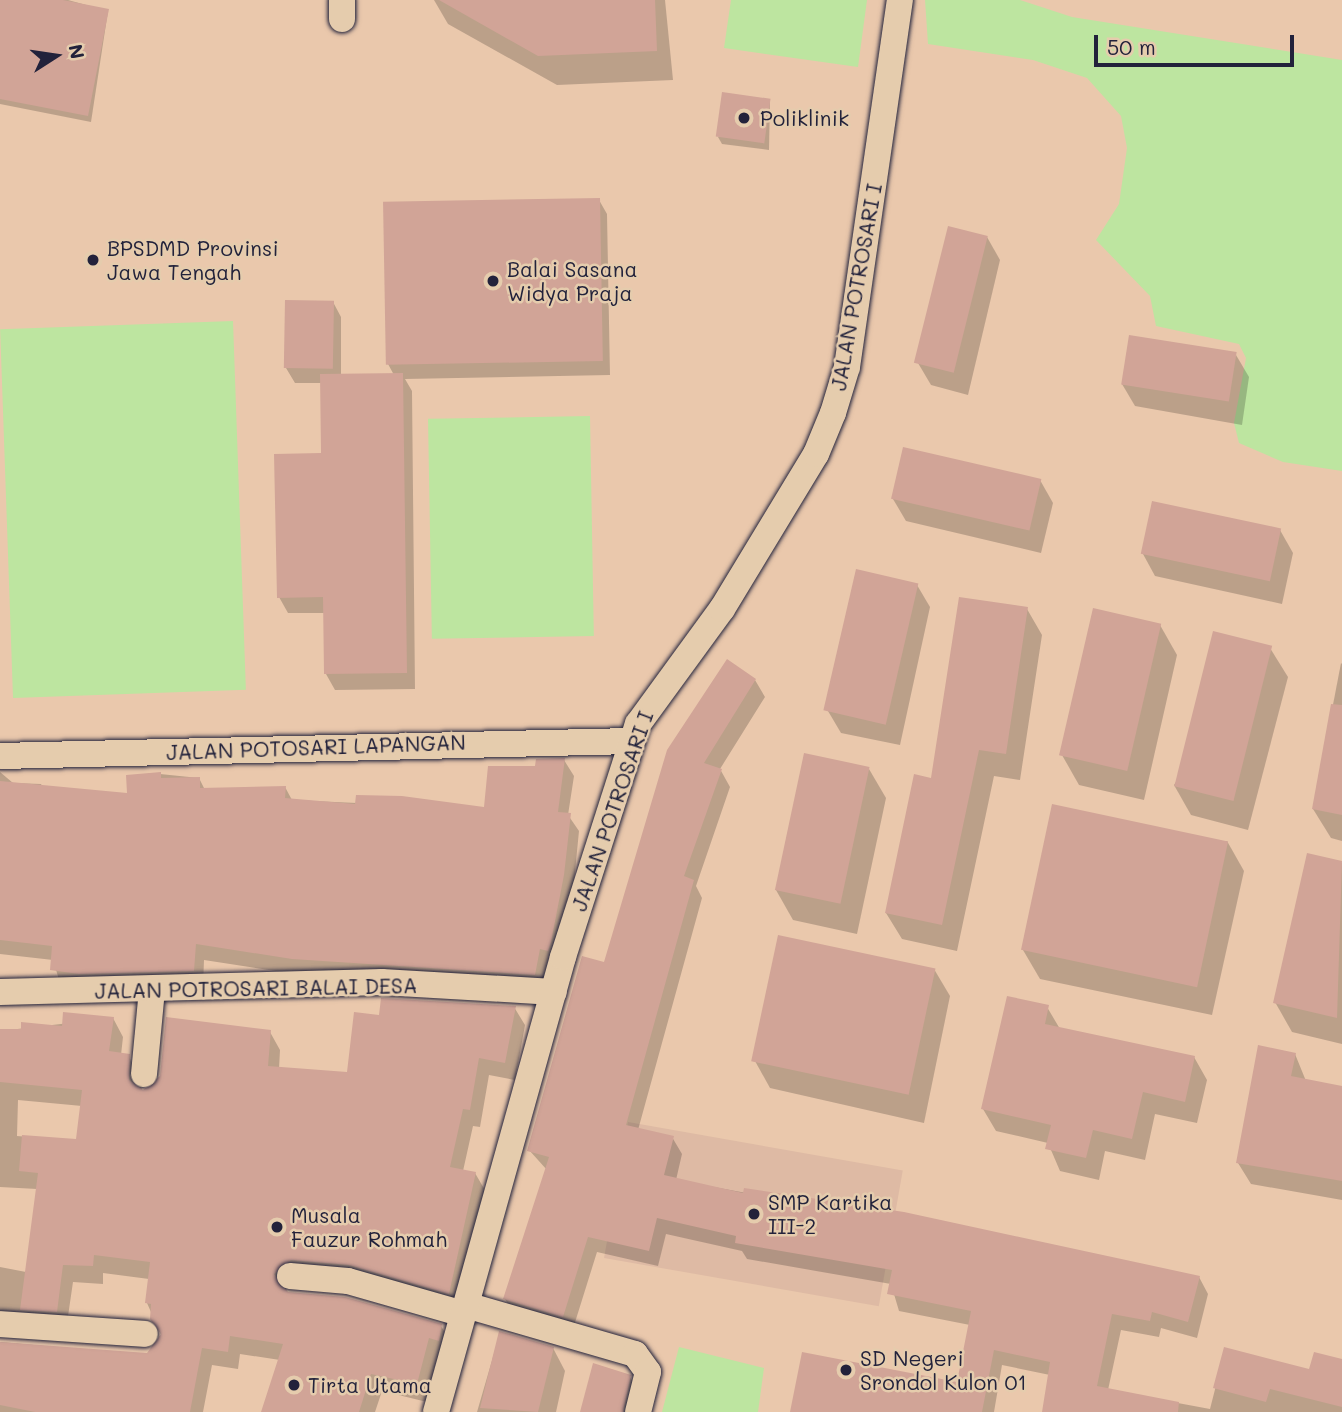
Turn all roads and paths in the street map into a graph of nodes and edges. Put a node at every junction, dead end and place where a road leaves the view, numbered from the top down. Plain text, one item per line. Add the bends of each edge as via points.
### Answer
1 (900, 0) edge
2 (631, 741) junction
3 (0, 756) edge
4 (152, 990) junction
5 (0, 992) edge
6 (554, 992) junction
7 (144, 1074) dead end
8 (290, 1276) dead end
9 (464, 1309) junction
10 (0, 1324) edge
11 (145, 1334) dead end
12 (436, 1412) edge
13 (638, 1412) edge

1 - 2 street, JALAN POTROSARI I via 847,367 833,413 816,454 729,597 644,708
2 - 3 street, JALAN POTOSARI LAPANGAN
2 - 6 street, JALAN POTROSARI I
4 - 5 street, JALAN POTROSARI BALAI DESA
4 - 6 street, JALAN POTROSARI BALAI DESA via 382,982
4 - 7 street
6 - 9 street, JALAN POTROSARI I
8 - 9 street via 348,1281
9 - 12 street, JALAN POTROSARI I
9 - 13 street via 635,1354 648,1372
10 - 11 street

